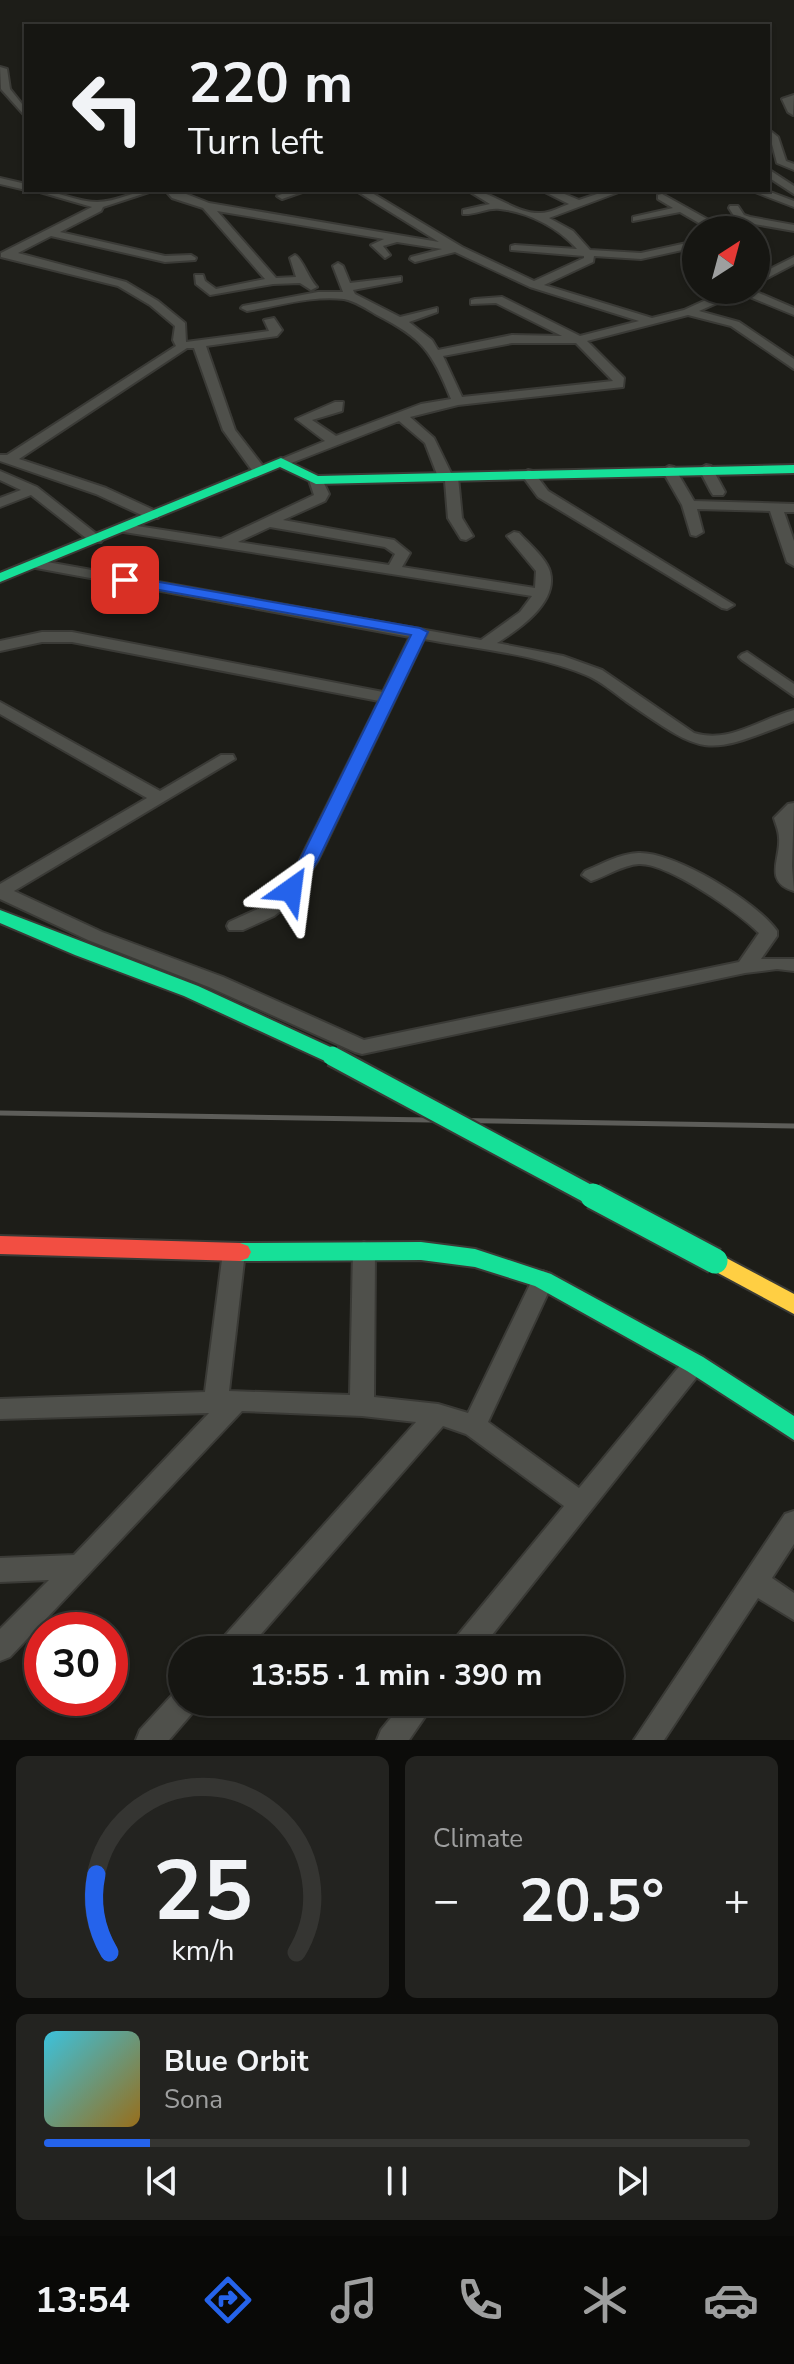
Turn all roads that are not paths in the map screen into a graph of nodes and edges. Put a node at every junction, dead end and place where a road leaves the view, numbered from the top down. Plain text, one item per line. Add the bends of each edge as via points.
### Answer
1 (3, 69) dead end
2 (6, 97) edge
3 (794, 98) edge
4 (24, 112) edge
5 (793, 112) edge
6 (770, 134) edge
7 (794, 167) edge
8 (770, 173) edge
9 (0, 181) edge
10 (24, 187) edge
11 (794, 191) edge
12 (46, 192) edge
13 (176, 192) edge
14 (296, 192) edge
15 (363, 192) edge
16 (476, 192) edge
17 (551, 192) edge
18 (609, 192) edge
19 (761, 192) edge
20 (123, 194) edge
21 (282, 196) dead end
22 (662, 197) dead end
23 (579, 204) junction
24 (794, 204) edge
25 (98, 205) junction
26 (499, 205) junction
27 (207, 206) junction
28 (734, 208) dead end
29 (680, 209) junction
30 (467, 212) dead end
31 (693, 216) edge
32 (540, 217) junction
33 (637, 219) dead end
34 (414, 223) junction
35 (794, 228) edge
36 (52, 233) junction
37 (370, 233) junction
38 (400, 238) junction
39 (682, 247) edge
40 (515, 248) dead end
41 (458, 249) junction
42 (385, 255) dead end
43 (589, 255) junction
44 (4, 256) edge
45 (191, 258) dead end
46 (295, 258) dead end
47 (415, 259) dead end
48 (338, 266) dead end
49 (789, 267) edge
50 (770, 275) edge
51 (199, 277) dead end
52 (397, 279) dead end
53 (303, 280) junction
54 (273, 281) junction
55 (534, 285) junction
56 (349, 291) junction
57 (318, 295) junction
58 (770, 300) edge
59 (475, 302) dead end
60 (707, 304) edge
61 (791, 307) edge
62 (247, 308) dead end
63 (433, 310) dead end
64 (688, 312) junction
65 (270, 320) dead end
66 (648, 320) junction
67 (398, 322) junction
68 (494, 325) dead end
69 (512, 339) junction
70 (579, 340) junction
71 (199, 344) junction
72 (182, 347) junction
73 (435, 354) junction
74 (794, 365) edge
75 (557, 373) dead end
76 (573, 390) junction
77 (458, 401) junction
78 (339, 405) dead end
79 (399, 416) junction
80 (334, 441) junction
81 (4, 459) edge
82 (281, 462) junction
83 (706, 469) junction
84 (794, 469) edge
85 (259, 470) junction
86 (669, 470) junction
87 (528, 474) junction
88 (0, 475) edge
89 (448, 477) junction
90 (316, 480) junction
91 (32, 490) junction
92 (718, 492) dead end
93 (0, 503) edge
94 (689, 505) junction
95 (775, 507) junction
96 (794, 508) edge
97 (153, 515) junction
98 (268, 522) junction
99 (124, 528) junction
100 (696, 532) dead end
101 (466, 536) dead end
102 (514, 536) dead end
103 (96, 539) junction
104 (220, 544) junction
105 (794, 562) edge
106 (36, 564) junction
107 (392, 572) junction
108 (0, 578) edge
109 (538, 593) junction
110 (727, 605) dead end
111 (420, 632) junction
112 (484, 645) junction
113 (0, 646) edge
114 (747, 657) dead end
115 (794, 691) edge
116 (389, 698) junction
117 (0, 707) edge
118 (794, 715) edge
119 (227, 759) dead end
120 (159, 798) junction
121 (794, 808) edge
122 (591, 875) dead end
123 (794, 885) edge
124 (0, 916) edge
125 (236, 926) dead end
126 (88, 944) junction
127 (788, 962) edge
128 (745, 967) junction
129 (0, 1245) edge
130 (364, 1251) junction
131 (234, 1252) junction
132 (543, 1280) junction
133 (794, 1305) edge
134 (695, 1364) junction
135 (226, 1401) junction
136 (362, 1406) junction
137 (0, 1409) edge
138 (438, 1414) junction
139 (474, 1426) junction
140 (794, 1429) edge
141 (580, 1503) junction
142 (794, 1522) edge
143 (80, 1567) junction
144 (0, 1570) edge
145 (755, 1581) junction
146 (794, 1608) edge
147 (242, 1636) edge
148 (474, 1636) edge
149 (0, 1648) edge
150 (171, 1716) edge
151 (410, 1716) edge
152 (650, 1739) edge
153 (150, 1740) edge
154 (391, 1740) edge

1 - 2 street via 0,80
2 - 4 street
3 - 5 street via 787,99
6 - 7 street via 782,163
8 - 11 street
9 - 10 street
12 - 25 street
13 - 27 street
14 - 21 street
15 - 34 street
16 - 26 street
17 - 23 street
18 - 23 street
19 - 24 street
20 - 25 street
22 - 29 street
23 - 32 street
25 - 36 street
26 - 30 street
26 - 32 street
27 - 37 street
27 - 54 street
28 - 35 street via 747,220
29 - 31 street
29 - 33 street
32 - 43 street via 569,233
34 - 37 street
34 - 41 street
36 - 44 street
36 - 45 street via 165,259
37 - 38 street
38 - 41 street
38 - 42 street via 376,245
39 - 43 street via 641,256
40 - 43 street
41 - 47 street
41 - 55 street
43 - 55 street via 589,260
44 - 72 street via 122,284 181,325
46 - 53 street
48 - 56 street
49 - 50 street
51 - 54 street via 214,293
52 - 56 street
53 - 54 street
53 - 57 street
55 - 66 street
56 - 57 street
56 - 67 street
57 - 62 street
58 - 61 street
59 - 70 street via 498,299
60 - 64 street
63 - 67 street
64 - 66 street
64 - 74 street via 735,324
65 - 71 street via 273,334
66 - 70 street
67 - 73 street via 412,328
68 - 69 street
69 - 70 street
69 - 73 street
70 - 76 street via 620,381
71 - 72 street
71 - 85 street via 229,430
72 - 81 street
73 - 77 street
75 - 76 street
76 - 77 street
77 - 79 street
78 - 80 street via 302,419
79 - 80 street
79 - 89 street via 438,449
80 - 82 street
81 - 97 street
82 - 85 main road
82 - 90 main road
83 - 84 main road
83 - 86 main road
83 - 92 street
85 - 97 main road
86 - 87 main road
86 - 94 street
87 - 89 main road
87 - 110 street via 543,494
88 - 91 street
89 - 90 main road
89 - 101 street via 455,518
90 - 98 street via 320,498
91 - 93 street
91 - 103 street
94 - 95 street
94 - 100 street
95 - 96 street
95 - 105 street
97 - 99 main road
98 - 104 street
98 - 107 street via 389,543 403,553
99 - 103 main road
99 - 104 street
102 - 109 street via 543,570
103 - 106 main road
104 - 107 street
106 - 108 main road
106 - 111 street
107 - 109 street
109 - 112 street via 529,612
111 - 112 street
111 - 116 street
112 - 118 street via 558,659 596,673 688,736 706,742 728,741
113 - 116 street via 72,637
114 - 115 street
116 - 125 street via 286,898
117 - 120 street
119 - 120 street
120 - 126 street via 0,892
121 - 123 street via 783,818 788,841 781,867
122 - 128 street via 645,859 683,872 768,931
124 - 126 main road
126 - 128 street via 216,982 362,1047
126 - 133 main road, bridge via 430,1106
127 - 128 street
129 - 131 main road
130 - 131 main road
130 - 132 main road via 475,1258
130 - 136 street
131 - 135 street
132 - 134 main road
132 - 139 street
134 - 140 main road
134 - 141 street
135 - 136 street
135 - 137 street
135 - 143 street
136 - 138 street
138 - 139 street
138 - 147 street
139 - 141 street
141 - 148 street
142 - 145 street
143 - 144 street
143 - 149 street
145 - 146 street
145 - 152 street
150 - 153 street
151 - 154 street

